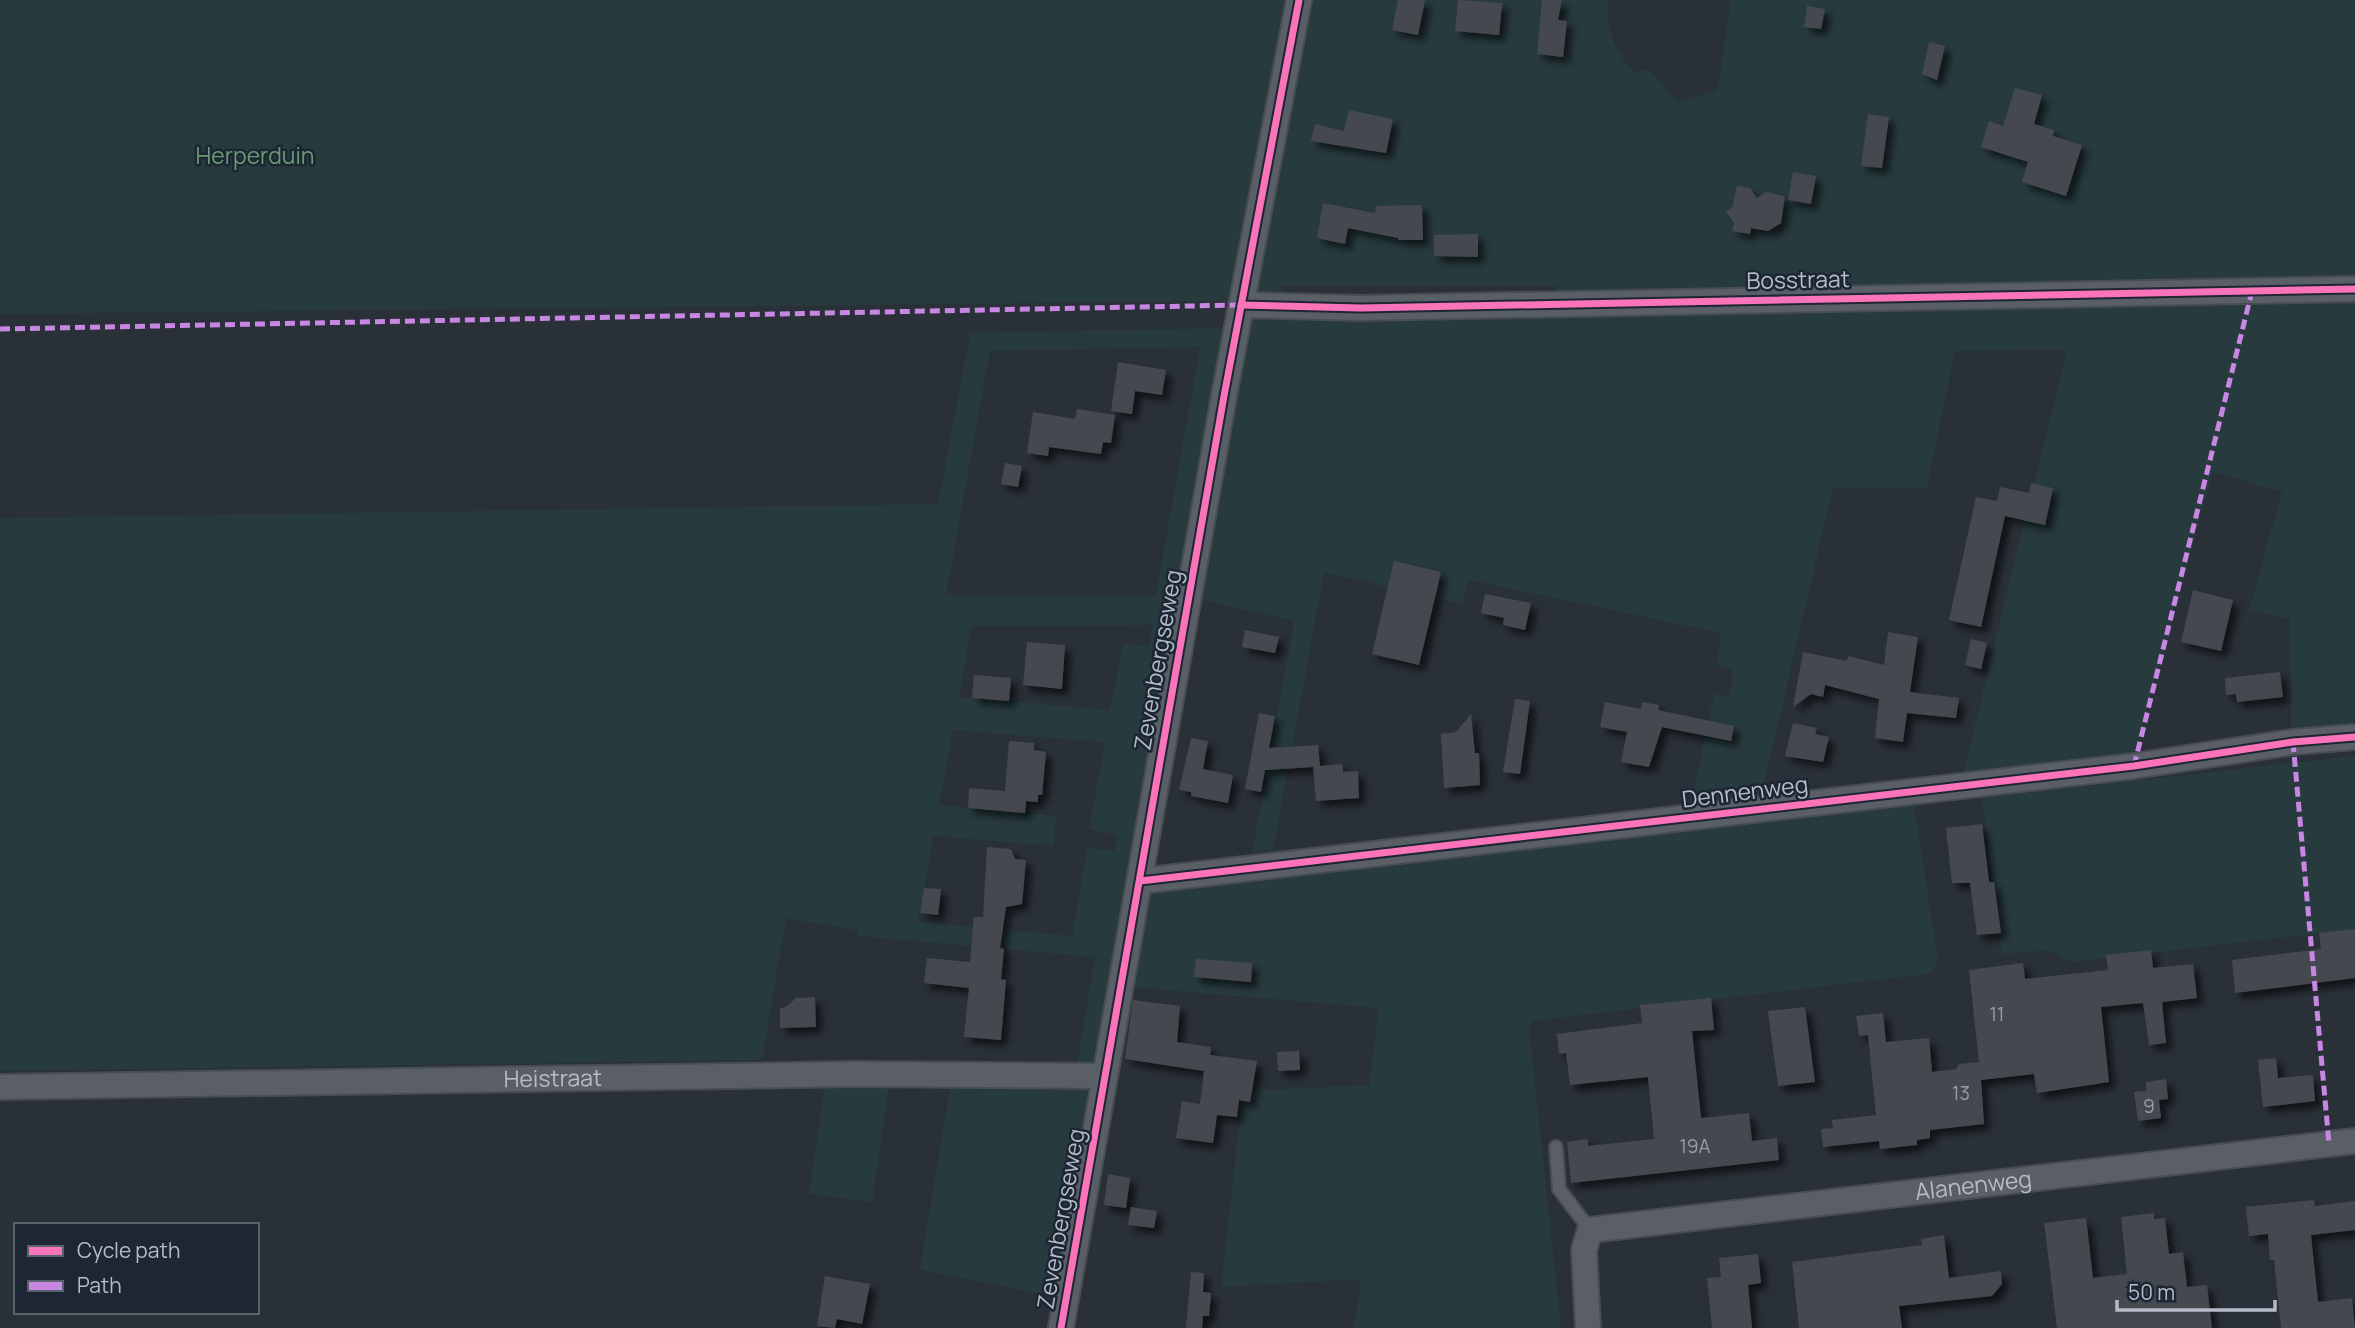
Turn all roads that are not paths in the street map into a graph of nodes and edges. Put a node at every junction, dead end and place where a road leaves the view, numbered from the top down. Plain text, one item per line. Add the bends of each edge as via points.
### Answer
1 (1299, 0) edge
2 (2355, 289) edge
3 (1241, 305) junction
4 (2355, 737) edge
5 (1140, 881) junction
6 (1105, 1076) junction
7 (0, 1087) edge
8 (2355, 1141) edge
9 (1556, 1147) dead end
10 (1590, 1230) junction
11 (1061, 1328) edge
12 (1588, 1328) edge

1 - 3 street, Zevenbergseweg
2 - 3 street, Bosstraat via 1361,308
3 - 5 street, Zevenbergseweg
4 - 5 street, Dennenweg
5 - 6 street, Zevenbergseweg
6 - 7 street, Heistraat via 855,1074
6 - 11 street, Zevenbergseweg
8 - 10 street, Alanenweg
9 - 10 lane via 1559,1189
10 - 12 street via 1584,1250

